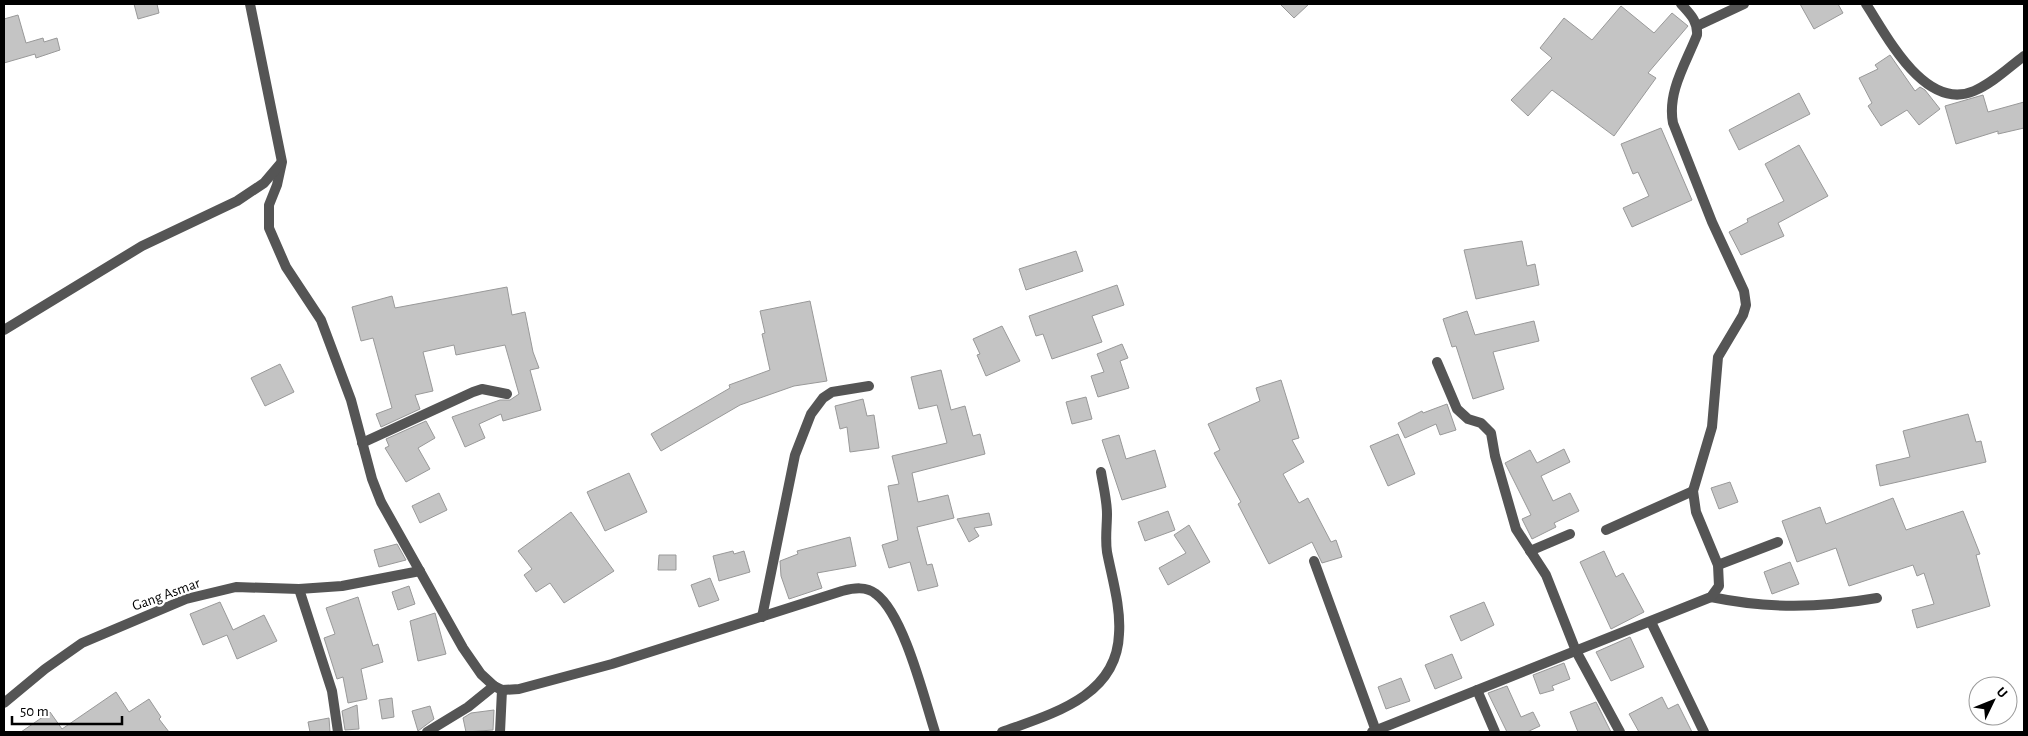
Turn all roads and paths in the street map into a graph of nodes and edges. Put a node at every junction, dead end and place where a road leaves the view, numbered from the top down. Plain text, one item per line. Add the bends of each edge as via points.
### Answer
1 (250, 4) edge
2 (1681, 4) edge
3 (1744, 4) edge
4 (1866, 4) edge
5 (1698, 26) junction
6 (2024, 56) edge
7 (282, 162) junction
8 (4, 330) edge
9 (1437, 362) dead end
10 (869, 386) dead end
11 (507, 394) dead end
12 (362, 443) junction
13 (1101, 472) dead end
14 (1693, 491) junction
15 (1606, 530) dead end
16 (1570, 534) dead end
17 (1778, 542) dead end
18 (1530, 551) junction
19 (1314, 562) dead end
20 (1718, 565) junction
21 (420, 572) junction
22 (300, 589) junction
23 (1711, 597) junction
24 (1878, 598) dead end
25 (762, 617) junction
26 (1651, 622) junction
27 (1576, 651) junction
28 (498, 688) junction
29 (1478, 690) junction
30 (4, 703) edge
31 (338, 732) edge
32 (427, 732) edge
33 (500, 732) edge
34 (935, 732) edge
35 (1002, 732) edge
36 (1374, 732) edge
37 (1495, 732) edge
38 (1620, 732) edge
39 (1704, 732) edge

1 - 7 street
2 - 5 street
3 - 5 street
4 - 6 street via 1902,58 1924,82 1945,93 1972,92
5 - 14 street via 1675,86 1672,118 1701,196 1744,291 1746,305 1718,357 1712,428
7 - 8 street via 264,183 238,201 142,246
7 - 12 street via 269,205 269,228 286,267 321,320 351,400
9 - 18 street via 1457,409 1491,433 1516,529
10 - 25 street via 832,392 811,414 795,455
11 - 12 street via 482,390 473,392
12 - 21 street via 381,502
13 - 35 street via 1107,512 1107,549 1120,634 1116,656 1109,672 1088,695
14 - 15 street
14 - 20 street via 1696,512
16 - 18 street
17 - 20 street
18 - 27 street via 1546,575
19 - 36 street
20 - 23 street via 1718,586
21 - 22 street, Gang Asmar via 372,582
21 - 28 street via 481,674
22 - 30 street, Gang Asmar via 236,587 186,599 82,644
22 - 31 street via 332,691
23 - 24 street via 1767,606 1830,606
23 - 26 street
25 - 28 street via 519,689
25 - 34 street via 856,588 875,593 896,619
26 - 27 street
26 - 39 street
27 - 29 street
27 - 38 street
28 - 32 street
28 - 33 street
29 - 36 street
29 - 37 street

